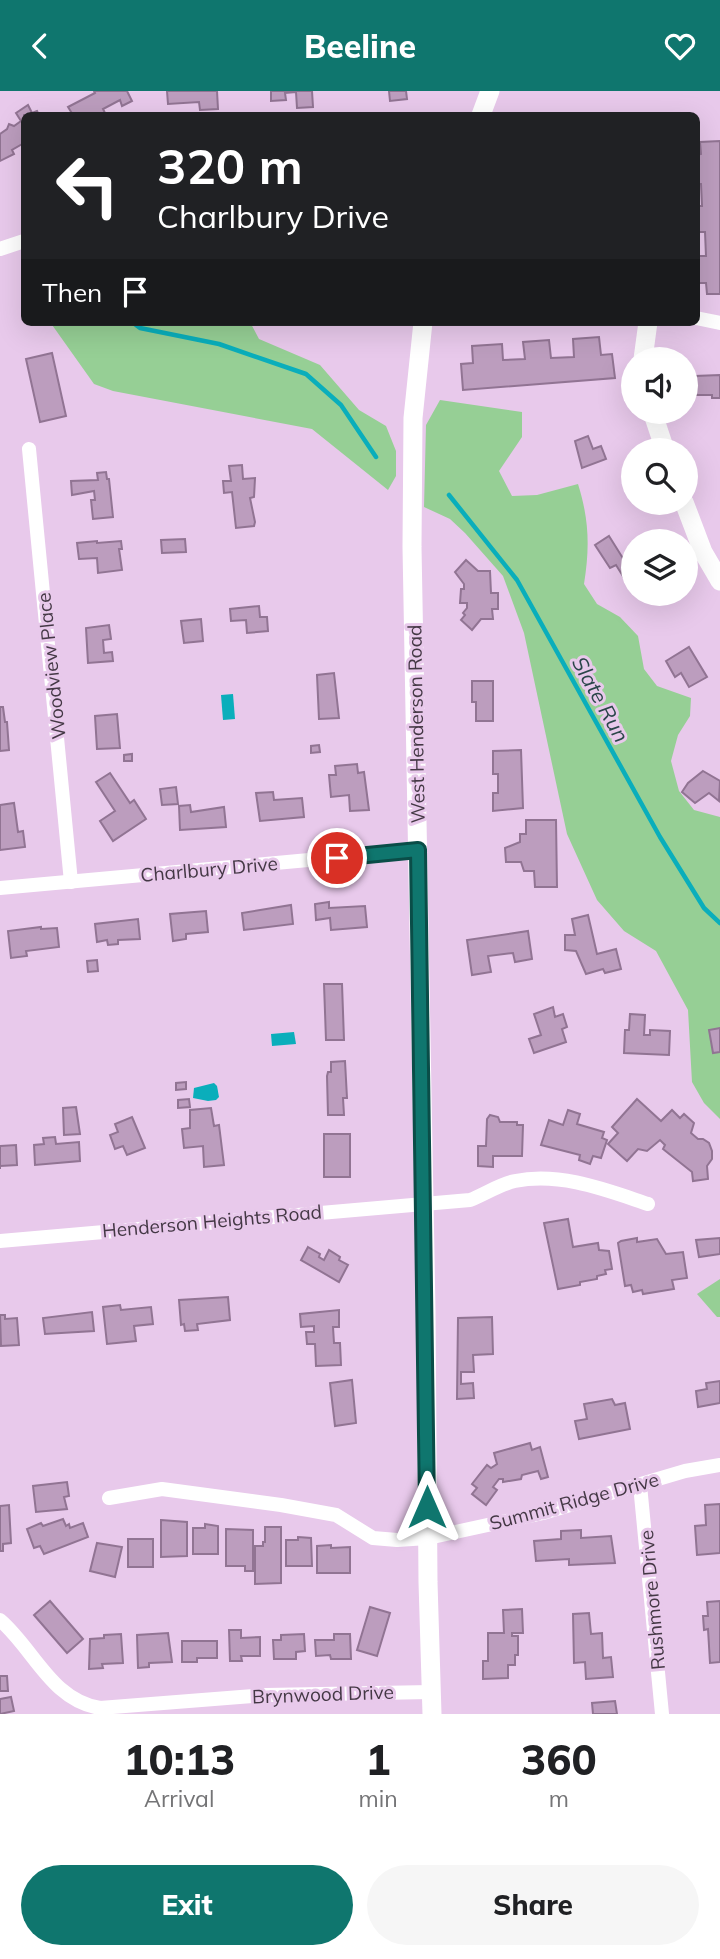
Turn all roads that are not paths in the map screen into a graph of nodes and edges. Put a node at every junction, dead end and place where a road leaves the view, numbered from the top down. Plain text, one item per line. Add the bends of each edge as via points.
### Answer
1 (490, 91) edge
2 (482, 112) edge
3 (21, 242) edge
4 (0, 249) edge
5 (700, 320) edge
6 (720, 323) edge
7 (422, 326) edge
8 (647, 326) edge
9 (645, 347) edge
10 (29, 449) dead end
11 (689, 515) edge
12 (720, 581) edge
13 (418, 850) junction
14 (71, 882) junction
15 (0, 888) edge
16 (424, 1202) junction
17 (648, 1204) dead end
18 (0, 1241) edge
19 (720, 1465) edge
20 (640, 1485) junction
21 (108, 1498) dead end
22 (428, 1538) junction
23 (0, 1620) edge
24 (432, 1692) junction
25 (73, 1708) edge
26 (432, 1714) edge
27 (662, 1714) edge

1 - 2 main road
3 - 4 street
5 - 6 street
7 - 13 main road, West Henderson Road via 414,388 412,475
8 - 9 main road
10 - 14 street, Woodview Place
11 - 12 main road
13 - 14 street, Charlbury Drive
13 - 16 main road, West Henderson Road
14 - 15 street, Charlbury Drive
16 - 17 street, Henderson Heights Road via 470,1200 512,1181 532,1179 576,1182
16 - 18 street, Henderson Heights Road
16 - 22 main road, West Henderson Road
19 - 20 street, Summit Ridge Drive
20 - 22 street, Summit Ridge Drive via 543,1513
20 - 27 street, Rushmore Drive
21 - 22 street, Summit Ridge Drive via 162,1489 336,1515 373,1538
22 - 24 main road, West Henderson Road
23 - 25 street, Brynwood Drive
24 - 25 street, Brynwood Drive via 255,1696
24 - 26 main road, West Henderson Road

